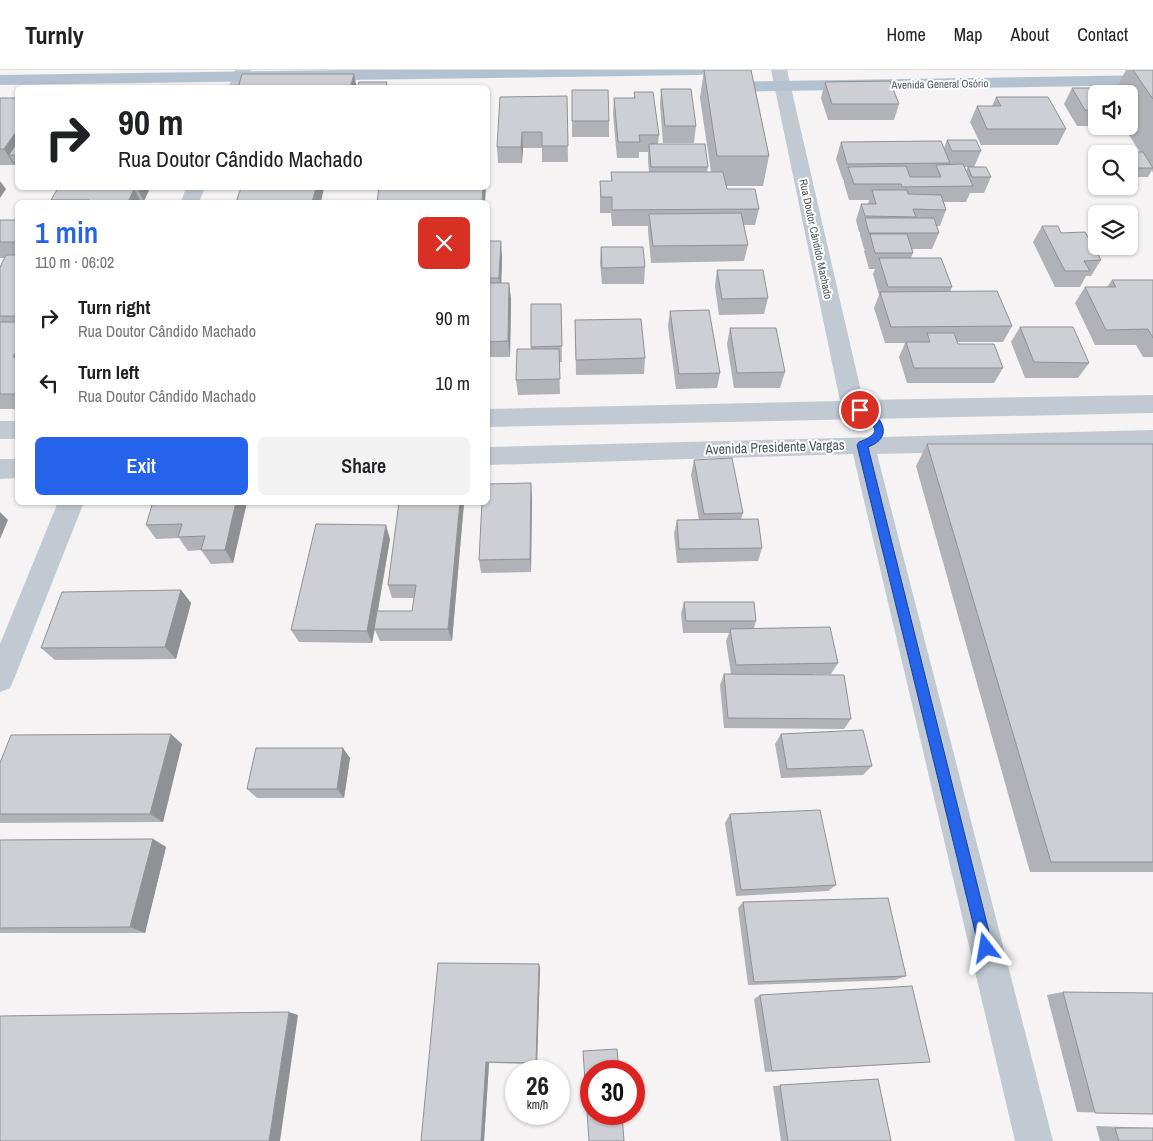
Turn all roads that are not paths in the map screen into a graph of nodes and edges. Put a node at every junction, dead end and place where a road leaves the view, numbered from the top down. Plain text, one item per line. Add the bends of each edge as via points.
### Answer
1 (699, 70) edge
2 (1087, 75) edge
3 (948, 77) edge
4 (239, 78) edge
5 (781, 78) edge
6 (0, 80) edge
7 (1153, 80) edge
8 (499, 84) edge
9 (703, 87) edge
10 (524, 89) dead end
11 (1153, 404) edge
12 (854, 409) junction
13 (490, 418) edge
14 (0, 430) edge
15 (15, 430) edge
16 (1153, 439) edge
17 (862, 445) junction
18 (490, 456) edge
19 (15, 468) edge
20 (0, 469) edge
21 (70, 505) edge
22 (0, 679) edge
23 (1034, 1141) edge

1 - 8 main road
2 - 3 main road, Avenida General Osório
2 - 7 main road, Avenida General Osório
3 - 5 main road, Avenida General Osório
4 - 6 main road
4 - 8 main road
5 - 9 main road, Avenida General Osório
5 - 12 street, Rua Doutor Cândido Machado
8 - 10 main road
11 - 12 street
12 - 13 street
12 - 17 street via 842,413 836,427 848,441
14 - 15 street
16 - 17 street, Avenida Presidente Vargas
17 - 18 street, Avenida Presidente Vargas
17 - 23 street
19 - 20 street
21 - 22 street

